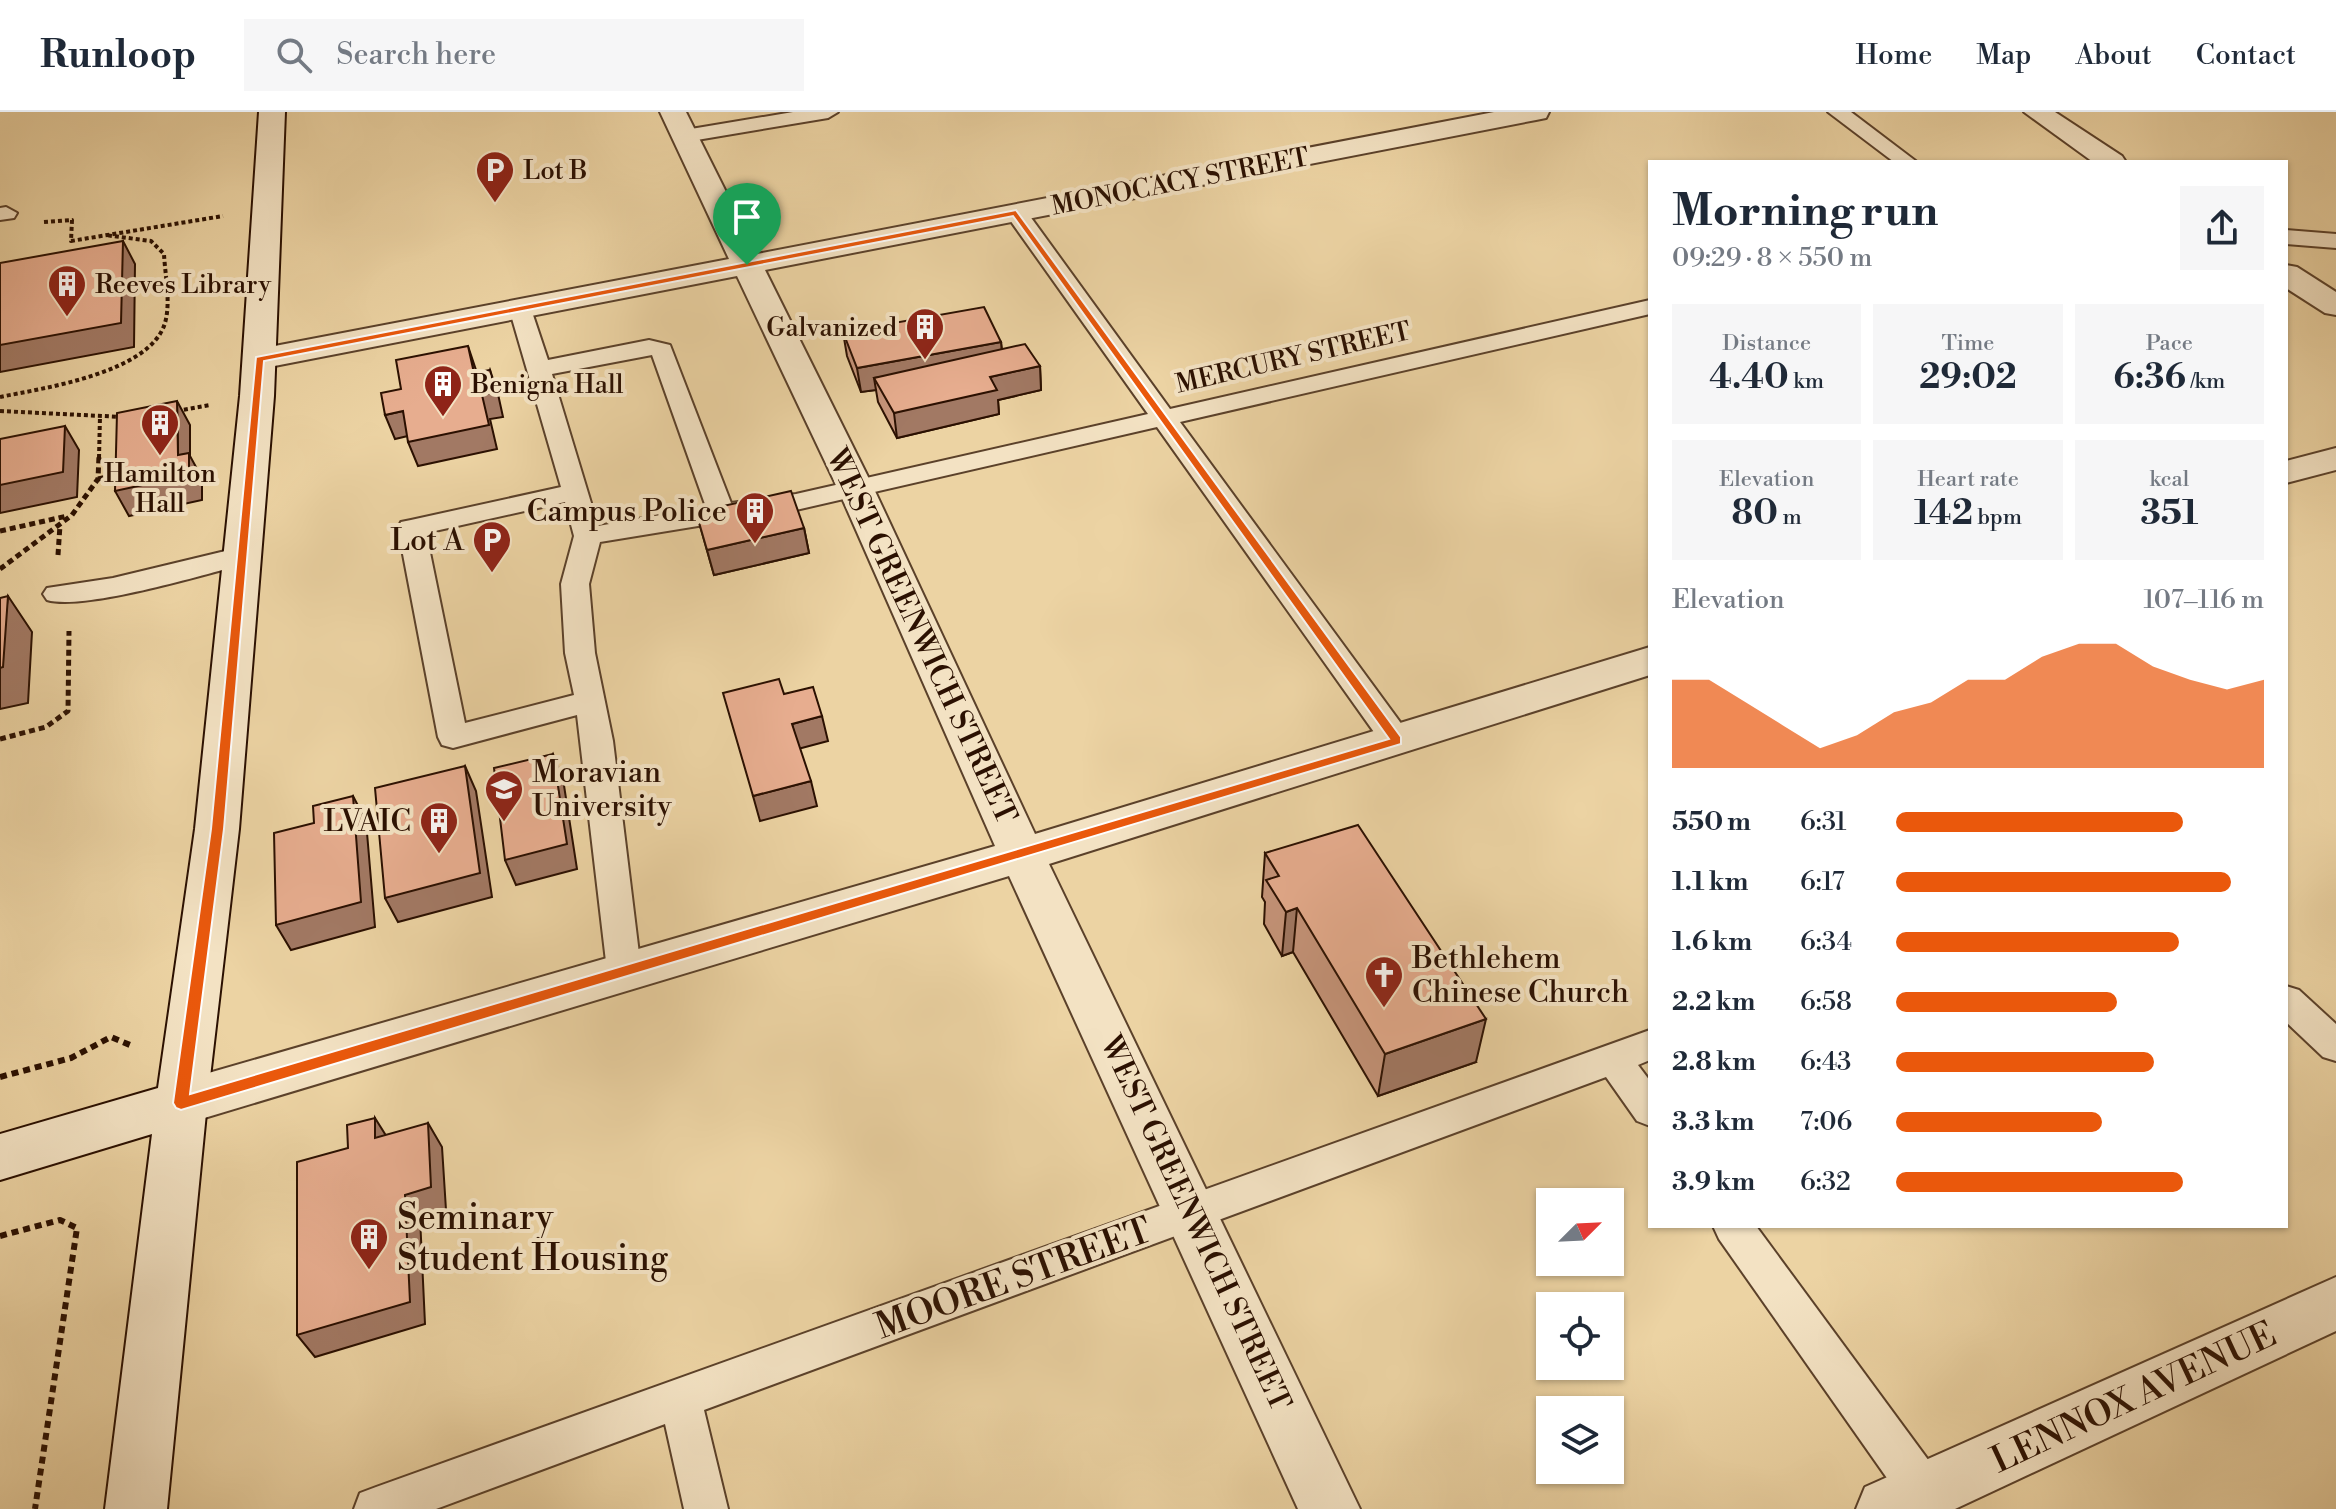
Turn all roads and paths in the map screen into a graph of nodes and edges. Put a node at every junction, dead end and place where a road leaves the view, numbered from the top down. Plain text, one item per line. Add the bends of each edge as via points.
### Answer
1 (272, 112) edge
2 (828, 112) edge
3 (1536, 112) edge
4 (1838, 112) edge
5 (2037, 112) edge
6 (679, 124) edge
7 (1904, 160) edge
8 (2109, 160) edge
9 (267, 209) junction
10 (1016, 213) junction
11 (45, 218) dead end
12 (105, 235) junction
13 (2288, 237) edge
14 (2336, 241) edge
15 (747, 265) junction
16 (2288, 275) edge
17 (2336, 306) edge
18 (1648, 307) edge
19 (521, 308) junction
20 (259, 359) junction
21 (539, 369) junction
22 (0, 397) edge
23 (219, 403) dead end
24 (0, 411) edge
25 (174, 412) edge
26 (100, 416) junction
27 (129, 417) edge
28 (1164, 417) junction
29 (2336, 459) edge
30 (2288, 471) edge
31 (126, 473) edge
32 (98, 479) junction
33 (856, 489) junction
34 (575, 492) junction
35 (721, 512) junction
36 (72, 515) junction
37 (0, 531) edge
38 (588, 536) junction
39 (242, 556) junction
40 (0, 569) edge
41 (57, 594) joint
42 (1648, 662) edge
43 (590, 701) junction
44 (0, 739) edge
45 (1397, 741) junction
46 (1022, 855) junction
47 (624, 970) junction
48 (2288, 1002) edge
49 (130, 1045) dead end
50 (2336, 1046) edge
51 (1632, 1052) edge
52 (0, 1077) edge
53 (181, 1103) junction
54 (1648, 1104) edge
55 (0, 1157) edge
56 (1191, 1212) junction
57 (1734, 1228) edge
58 (0, 1236) edge
59 (2336, 1303) edge
60 (680, 1398) junction
61 (1906, 1500) edge
62 (35, 1509) edge
63 (136, 1509) edge
64 (376, 1509) edge
65 (706, 1509) edge
66 (1329, 1509) edge

1 - 9 street
2 - 6 lane
3 - 10 street, MONOCACY STREET
4 - 7 lane
5 - 8 street
6 - 15 street, WEST GREENWICH STREET
9 - 12 path
9 - 20 street
10 - 15 street, MONOCACY STREET
10 - 28 lane
11 - 12 path via 44,224 72,220 71,241
12 - 22 path via 151,241 164,254 166,323 161,334 138,355 105,371
13 - 14 lane
15 - 19 street, MONOCACY STREET
15 - 33 street, WEST GREENWICH STREET
16 - 17 street
18 - 28 lane, MERCURY STREET
19 - 20 street, MONOCACY STREET
19 - 21 lane
20 - 39 street
21 - 34 lane
21 - 35 lane via 649,347 662,350
23 - 25 path
24 - 26 path
26 - 27 path
26 - 32 path
28 - 33 lane, MERCURY STREET
28 - 45 lane
29 - 30 street
31 - 32 path
32 - 36 path
33 - 35 lane, MERCURY STREET
33 - 46 street, WEST GREENWICH STREET
34 - 38 lane
34 - 43 lane via 411,528 453,737
35 - 38 lane, MERCURY STREET
36 - 37 path
36 - 40 path
38 - 43 lane via 575,584
39 - 41 lane via 113,587
39 - 53 street via 217,829
41 - 44 path via 69,610 68,711 39,729
42 - 45 street
43 - 47 lane
45 - 46 street
46 - 47 street
46 - 56 street, WEST GREENWICH STREET
47 - 53 street
48 - 50 lane
49 - 52 path via 111,1037 71,1058
51 - 54 lane
51 - 56 lane, MOORE STREET
53 - 55 street
53 - 63 street
56 - 60 lane, MOORE STREET
56 - 66 street, WEST GREENWICH STREET
57 - 61 lane
58 - 62 path via 60,1220 77,1228
59 - 61 street, LENNOX AVENUE
60 - 64 lane, MOORE STREET
60 - 65 lane

